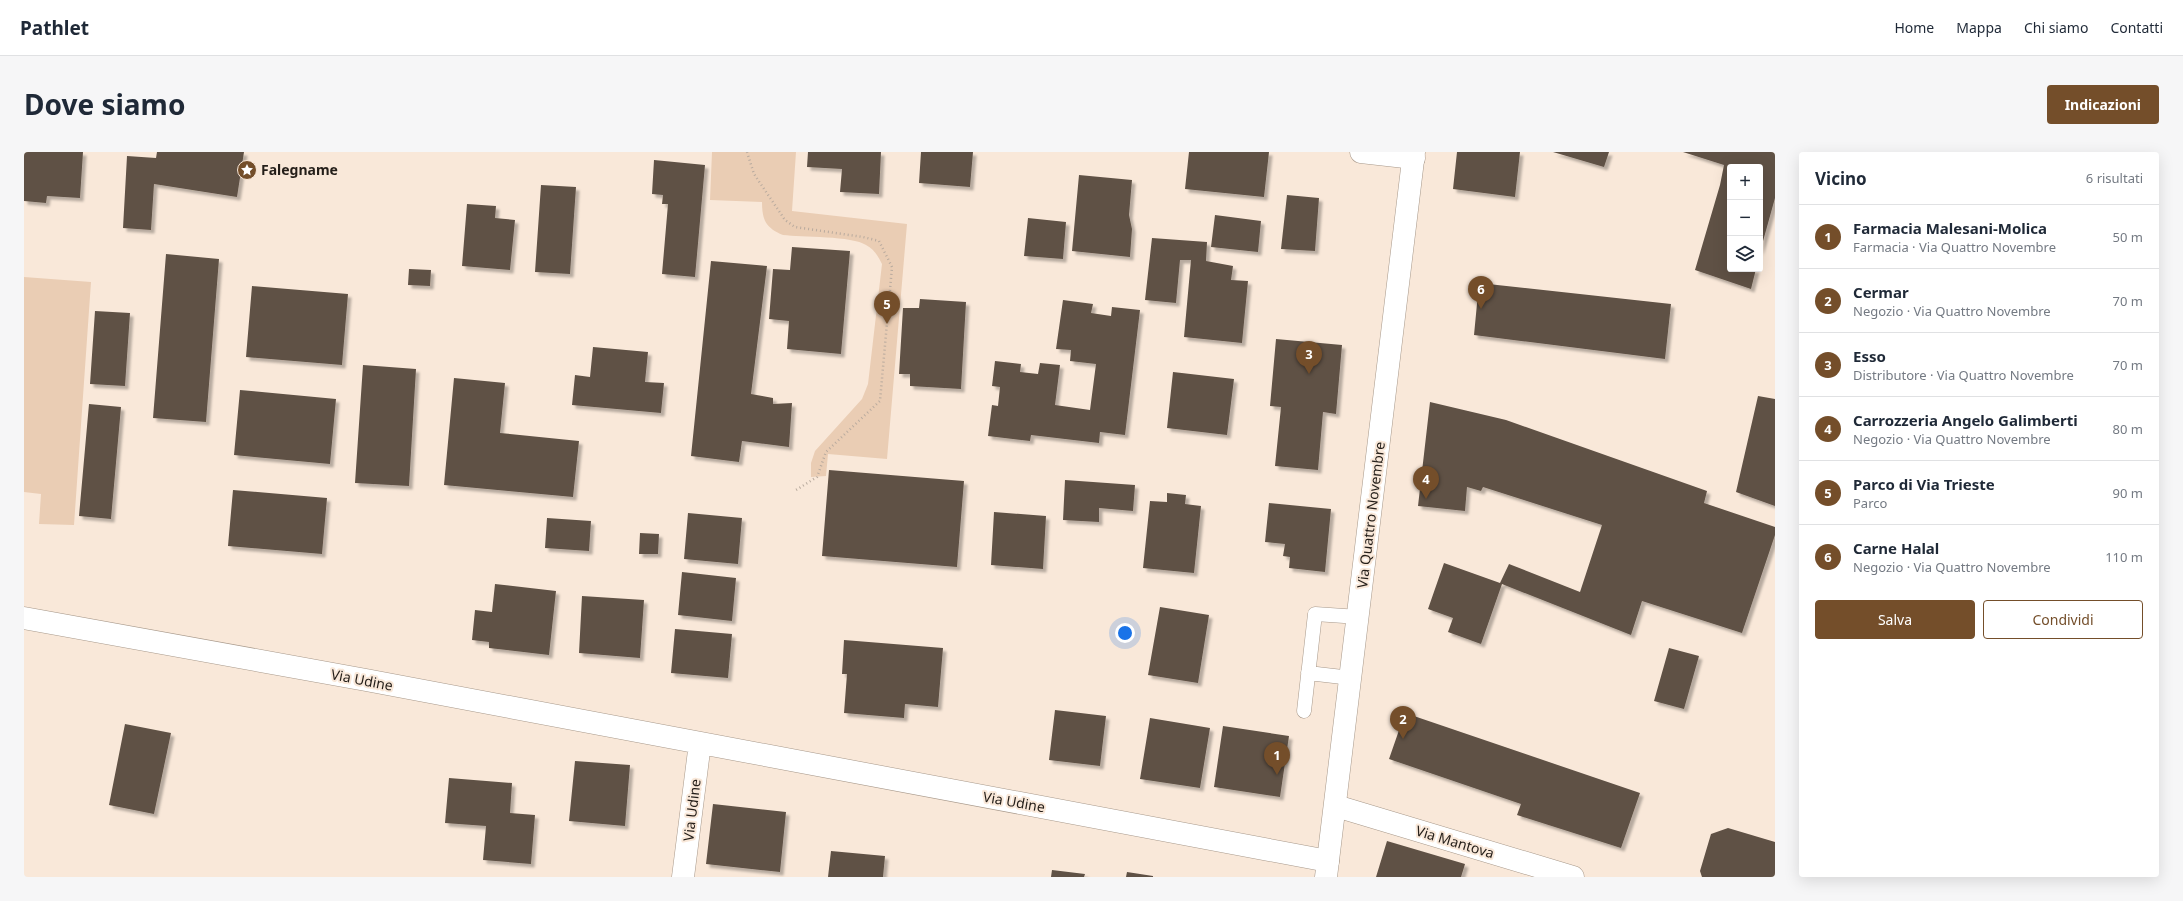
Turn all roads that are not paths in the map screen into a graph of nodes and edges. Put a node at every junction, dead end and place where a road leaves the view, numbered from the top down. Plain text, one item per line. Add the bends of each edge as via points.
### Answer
1 (1361, 152) edge
2 (1414, 155) edge
3 (1359, 617) junction
4 (24, 618) edge
5 (1308, 673) junction
6 (1351, 678) junction
7 (1304, 711) dead end
8 (700, 743) junction
9 (1336, 806) junction
10 (1327, 869) edge
11 (683, 877) edge
12 (1573, 877) edge

1 - 2 street
2 - 3 street, Via Quattro Novembre
3 - 5 lane via 1315,614
3 - 6 street, Via Quattro Novembre
4 - 8 street, Via Udine
5 - 6 lane
5 - 7 lane
6 - 9 street, Via Quattro Novembre
8 - 10 street, Via Udine
8 - 11 street, Via Udine
9 - 10 street, Via Quattro Novembre
9 - 12 street, Via Mantova

